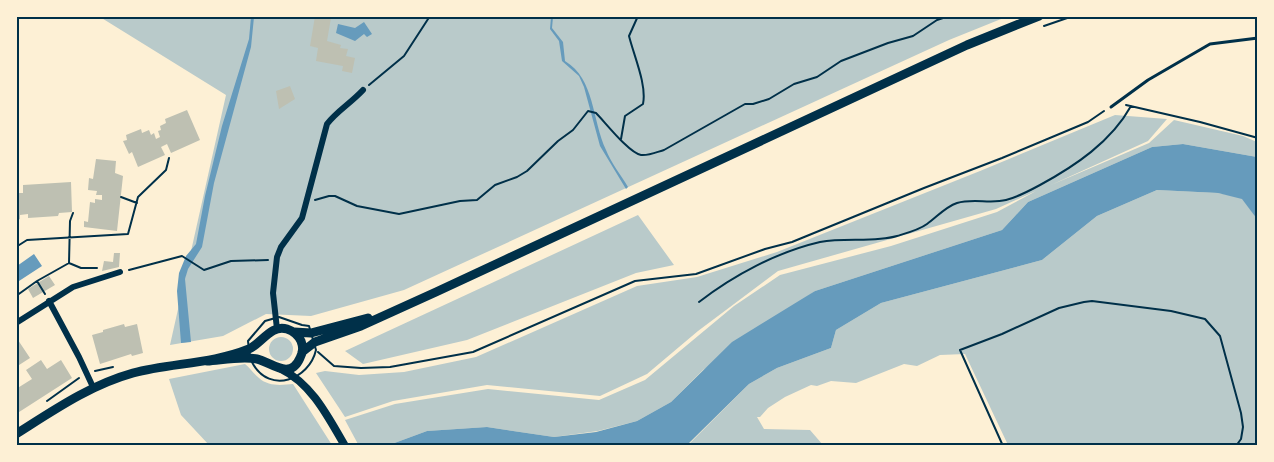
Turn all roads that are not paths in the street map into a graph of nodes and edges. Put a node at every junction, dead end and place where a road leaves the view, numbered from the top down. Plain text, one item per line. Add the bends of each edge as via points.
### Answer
1 (1038, 16) edge
2 (1257, 38) edge
3 (363, 90) road end
4 (1111, 107) road end
5 (120, 272) road end
6 (49, 302) junction
7 (415, 302) junction
8 (16, 323) edge
9 (277, 329) junction
10 (294, 332) junction
11 (302, 352) junction
12 (207, 361) junction
13 (298, 363) junction
14 (281, 369) junction
15 (93, 387) junction
16 (306, 388) junction
17 (16, 434) edge
18 (345, 446) edge

1 - 7 main road via 967,45
2 - 4 lane via 1210,44
3 - 9 street via 327,124 298,226 277,257 273,293
5 - 6 street via 73,287
6 - 8 street
6 - 15 street
7 - 10 main road via 311,333
7 - 11 main road via 315,342
9 - 10 main road
9 - 12 main road via 249,349
10 - 11 main road via 301,341
11 - 13 main road
12 - 14 main road via 257,359
12 - 15 main road via 133,373
13 - 14 main road
13 - 16 street
14 - 16 street
15 - 17 main road
16 - 18 street

